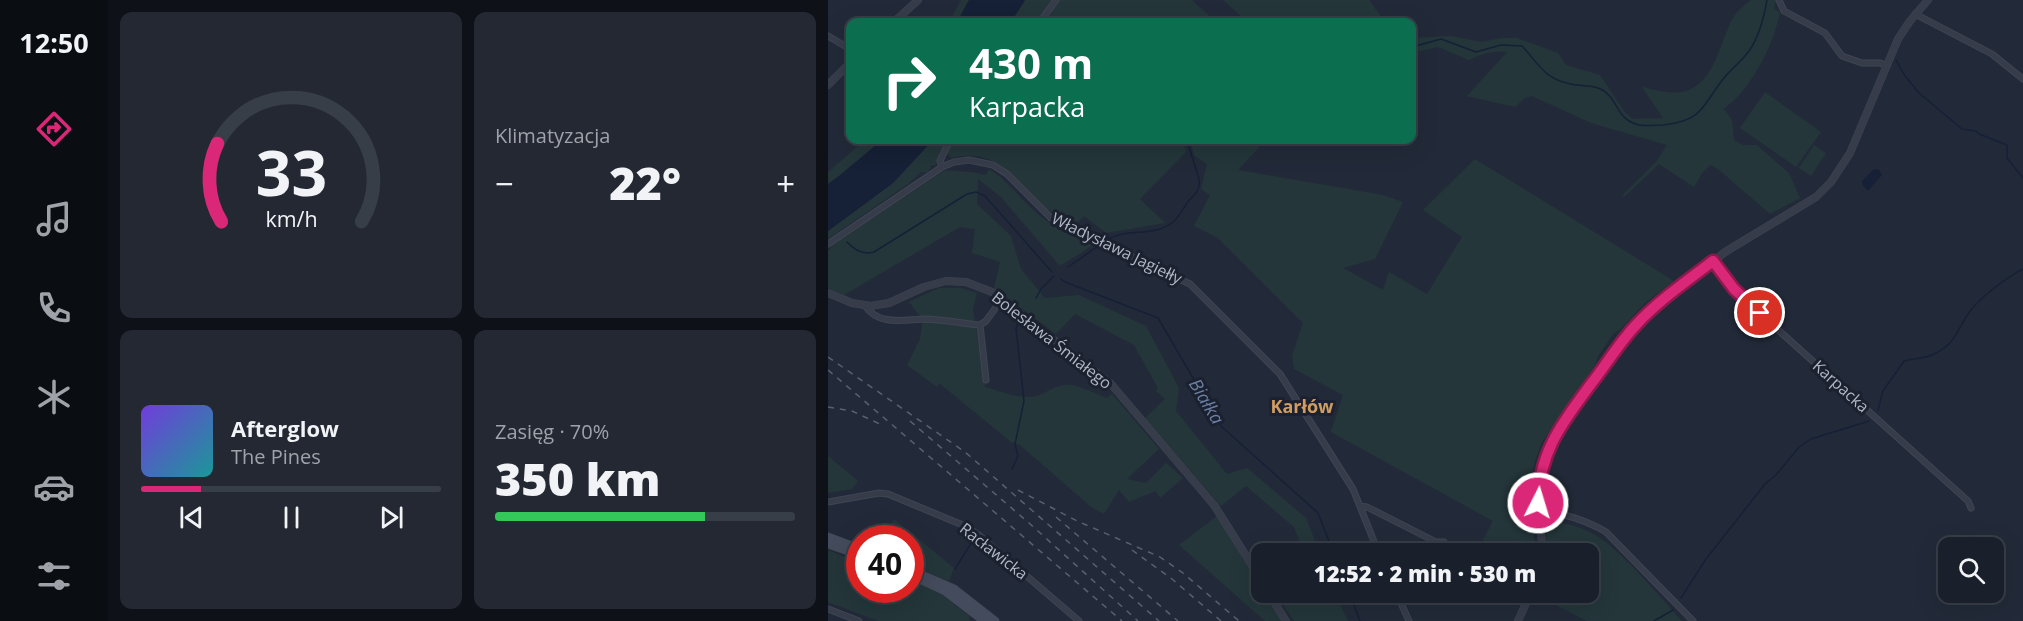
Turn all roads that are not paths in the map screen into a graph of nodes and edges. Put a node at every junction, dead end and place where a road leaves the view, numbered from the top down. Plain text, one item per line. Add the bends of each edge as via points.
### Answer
1 (918, 0) edge
2 (1056, 0) edge
3 (1779, 0) edge
4 (1928, 0) edge
5 (1915, 14) junction
6 (898, 18) edge
7 (1043, 18) edge
8 (828, 36) edge
9 (846, 47) edge
10 (1886, 65) junction
11 (846, 67) edge
12 (2023, 79) edge
13 (828, 85) edge
14 (948, 144) edge
15 (942, 167) junction
16 (828, 244) edge
17 (1713, 261) junction
18 (828, 293) edge
19 (1002, 299) junction
20 (865, 306) junction
21 (980, 325) junction
22 (986, 380) dead end
23 (828, 502) edge
24 (1360, 507) junction
25 (1971, 508) dead end
26 (1539, 511) junction
27 (828, 537) edge
28 (1444, 542) dead end
29 (1374, 543) edge
30 (1542, 543) edge
31 (828, 544) edge
32 (846, 544) edge
33 (846, 550) edge
34 (1251, 564) edge
35 (924, 576) edge
36 (924, 581) edge
37 (1275, 603) edge
38 (1401, 603) edge
39 (1526, 603) edge
40 (828, 609) edge
41 (980, 617) edge
42 (860, 621) edge
43 (994, 621) edge
44 (1079, 621) edge
45 (1286, 621) edge
46 (1409, 621) edge
47 (1518, 621) edge
48 (1693, 621) edge

1 - 6 street
2 - 7 street
3 - 10 street via 1784,11 1825,33 1840,55 1862,63
4 - 5 street
5 - 10 street
5 - 12 street via 1992,54
8 - 9 street
10 - 17 street via 1850,153 1831,182 1816,197
11 - 13 street
14 - 15 street via 940,161
15 - 16 street, Władysława Jagiełły
15 - 24 street, Władysława Jagiełły via 969,160 993,165 1051,218 1187,281 1274,368 1353,489
17 - 25 street, Karpacka via 1745,300 1968,501
17 - 26 street via 1636,325 1563,424 1544,463 1539,482
18 - 20 street, Bolesława Śmiałego
19 - 20 street, Bolesława Śmiałego via 966,282 946,281 889,303
19 - 21 street
19 - 34 street, Bolesława Śmiałego via 1111,384 1214,505
20 - 21 street via 875,316 889,320 929,319
21 - 22 street
23 - 44 street, Racławicka via 882,493 965,526
24 - 28 street via 1436,542
24 - 29 street, Władysława Jagiełły
26 - 30 street
26 - 48 street via 1573,517 1606,532
27 - 32 main road
31 - 33 main road
35 - 41 main road via 954,589
36 - 41 main road via 945,591
37 - 45 street
38 - 46 street
39 - 47 street
40 - 42 street
41 - 43 main road

